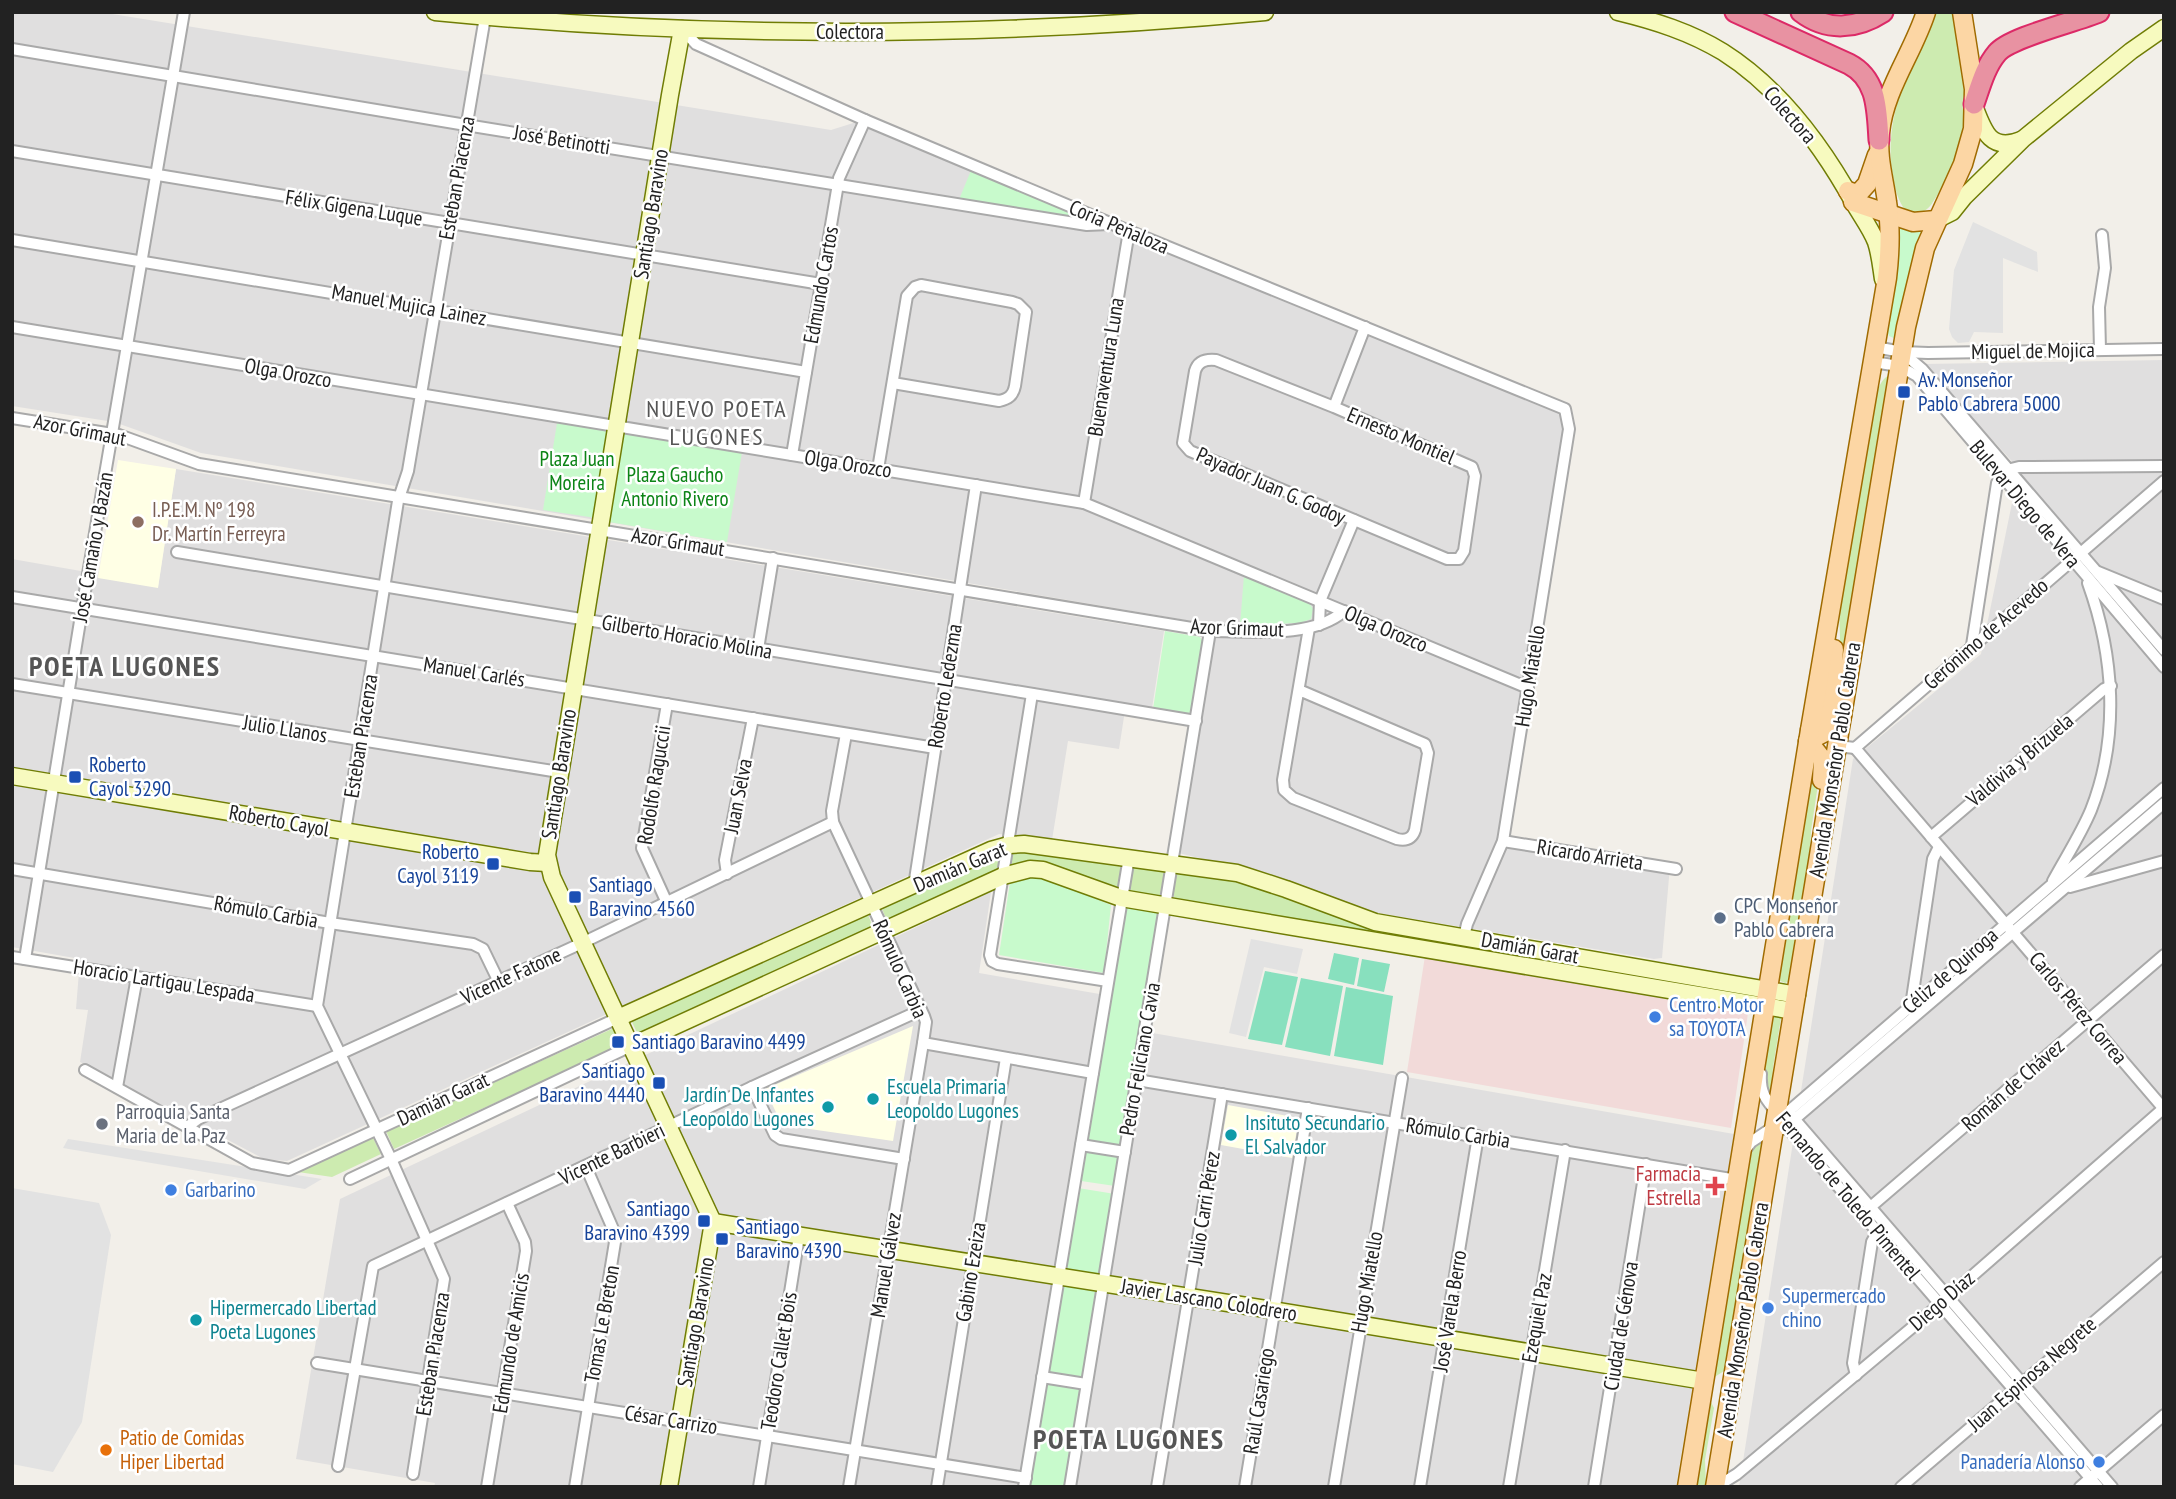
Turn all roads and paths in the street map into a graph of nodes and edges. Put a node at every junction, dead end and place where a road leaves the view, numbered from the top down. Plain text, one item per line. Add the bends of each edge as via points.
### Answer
1 (184, 12) edge
2 (435, 12) edge
3 (1265, 12) edge
4 (1618, 12) edge
5 (1735, 12) edge
6 (1801, 12) edge
7 (1883, 12) edge
8 (1926, 12) edge
9 (1962, 12) edge
10 (2099, 12) edge
11 (485, 17) junction
12 (2164, 28) edge
13 (682, 29) junction
14 (12, 49) edge
15 (172, 76) junction
16 (1974, 106) junction
17 (865, 120) junction
18 (466, 125) junction
19 (2024, 139) junction
20 (1879, 144) junction
21 (12, 151) edge
22 (660, 155) junction
23 (156, 176) junction
24 (838, 186) junction
25 (1851, 196) junction
26 (1888, 213) junction
27 (1936, 220) junction
28 (450, 223) junction
29 (1112, 224) junction
30 (1129, 232) junction
31 (2102, 235) dead end
32 (12, 240) edge
33 (645, 254) junction
34 (143, 261) junction
35 (821, 284) junction
36 (1885, 292) junction
37 (435, 309) junction
38 (12, 327) edge
39 (1364, 327) junction
40 (630, 344) junction
41 (127, 346) junction
42 (2164, 349) edge
43 (2100, 350) junction
44 (1874, 355) junction
45 (1900, 359) junction
46 (806, 372) junction
47 (893, 383) junction
48 (421, 395) junction
49 (1334, 407) junction
50 (1565, 409) joint
51 (12, 418) edge
52 (617, 426) junction
53 (112, 434) junction
54 (792, 455) junction
55 (2164, 466) edge
56 (878, 469) junction
57 (2004, 473) junction
58 (2164, 481) edge
59 (976, 485) junction
60 (399, 496) junction
61 (1084, 503) junction
62 (1354, 520) junction
63 (599, 530) junction
64 (177, 552) dead end
65 (2077, 557) junction
66 (773, 558) junction
67 (2090, 574) junction
68 (384, 588) junction
69 (960, 589) junction
70 (12, 597) edge
71 (2164, 599) edge
72 (1320, 601) junction
73 (82, 608) junction
74 (1344, 611) junction
75 (585, 620) junction
76 (1314, 626) junction
77 (1210, 631) junction
78 (1972, 645) junction
79 (758, 649) junction
80 (2164, 650) edge
81 (374, 656) junction
82 (2164, 667) edge
83 (946, 680) junction
84 (12, 684) edge
85 (2111, 686) junction
86 (1528, 688) junction
87 (573, 689) junction
88 (1299, 691) junction
89 (68, 694) junction
90 (1032, 694) junction
91 (667, 704) junction
92 (1842, 716) junction
93 (753, 718) junction
94 (1196, 721) junction
95 (846, 734) junction
96 (1809, 735) junction
97 (360, 741) junction
98 (1846, 747) junction
99 (935, 748) junction
100 (559, 772) junction
101 (12, 776) edge
102 (54, 782) junction
103 (2164, 788) edge
104 (2164, 803) edge
105 (833, 822) junction
106 (345, 833) junction
107 (1930, 837) junction
108 (1503, 841) junction
109 (1009, 845) junction
110 (1939, 848) junction
111 (1820, 855) junction
112 (1129, 858) junction
113 (2164, 862) edge
114 (547, 863) junction
115 (1173, 864) junction
116 (12, 869) edge
117 (1676, 869) dead end
118 (40, 874) junction
119 (727, 874) junction
120 (1003, 876) junction
121 (914, 886) junction
122 (2049, 888) junction
123 (2064, 889) junction
124 (1122, 898) junction
125 (667, 903) junction
126 (872, 904) junction
127 (1166, 906) junction
128 (330, 923) junction
129 (2009, 928) junction
130 (1422, 930) junction
131 (884, 931) junction
132 (1464, 937) junction
133 (582, 943) junction
134 (1418, 948) junction
135 (2164, 955) edge
136 (12, 957) edge
137 (25, 959) junction
138 (137, 977) junction
139 (1108, 981) junction
140 (499, 982) junction
141 (1766, 998) junction
142 (1796, 1003) junction
143 (317, 1006) junction
144 (1916, 1007) junction
145 (921, 1010) junction
146 (618, 1018) junction
147 (2088, 1021) junction
148 (923, 1043) junction
149 (631, 1046) junction
150 (1758, 1054) junction
151 (341, 1055) junction
152 (1006, 1058) junction
153 (85, 1070) dead end
154 (1093, 1073) junction
155 (1402, 1078) dead end
156 (1137, 1080) junction
157 (117, 1087) junction
158 (752, 1087) junction
159 (1222, 1094) junction
160 (1308, 1108) junction
161 (2164, 1109) edge
162 (1783, 1115) junction
163 (1395, 1122) junction
164 (668, 1126) junction
165 (187, 1127) junction
166 (377, 1130) junction
167 (1478, 1136) junction
168 (1081, 1145) junction
169 (1565, 1150) junction
170 (1125, 1152) junction
171 (1741, 1157) junction
172 (391, 1159) junction
173 (904, 1159) junction
174 (1646, 1164) junction
175 (586, 1167) junction
176 (350, 1180) dead end
177 (1737, 1180) junction
178 (508, 1203) junction
179 (1866, 1211) junction
180 (713, 1222) junction
181 (1877, 1233) junction
182 (799, 1236) junction
183 (426, 1239) junction
184 (888, 1250) junction
185 (2164, 1262) edge
186 (973, 1264) junction
187 (1059, 1277) junction
188 (1103, 1284) junction
189 (1190, 1297) junction
190 (1943, 1301) junction
191 (1274, 1310) junction
192 (1360, 1325) junction
193 (1445, 1338) junction
194 (1531, 1353) junction
195 (317, 1363) dead end
196 (1615, 1366) junction
197 (1735, 1366) junction
198 (354, 1370) junction
199 (1856, 1375) junction
200 (1042, 1377) junction
201 (429, 1381) junction
202 (1704, 1381) junction
203 (1086, 1384) junction
204 (2018, 1386) junction
205 (502, 1393) junction
206 (588, 1407) junction
207 (2164, 1415) edge
208 (680, 1422) junction
209 (767, 1435) junction
210 (856, 1450) junction
211 (941, 1464) junction
212 (338, 1466) dead end
213 (413, 1474) dead end
214 (2096, 1479) edge
215 (1025, 1482) edge
216 (1073, 1486) edge
217 (487, 1487) edge
218 (575, 1487) edge
219 (669, 1487) edge
220 (759, 1487) edge
221 (849, 1487) edge
222 (937, 1487) edge
223 (1157, 1487) edge
224 (1245, 1487) edge
225 (1334, 1487) edge
226 (1420, 1487) edge
227 (1509, 1487) edge
228 (1594, 1487) edge
229 (1687, 1487) edge
230 (1715, 1487) edge
231 (1901, 1487) edge
232 (2080, 1487) edge
233 (2112, 1487) edge

1 - 15 street, José Camaño y Bazán
2 - 11 main road, Colectora
3 - 13 main road, Colectora via 971,31
4 - 25 main road, Colectora via 1683,32 1739,63 1779,98
5 - 20 highway via 1862,72 1874,96
6 - 7 highway via 1823,24 1845,27
8 - 20 main road via 1890,95
9 - 16 main road, Avenida Monseñor Pablo Cabrera
10 - 16 highway via 2001,49 1987,68
11 - 13 main road, Colectora
11 - 18 street, Esteban Piacenza
12 - 19 main road
13 - 17 street, Coria Peñaloza via 695,44
13 - 22 main road, Santiago Baravino
14 - 15 street, José Betinotti
15 - 18 street, José Betinotti
15 - 23 street, José Camaño y Bazán
16 - 19 main road via 1992,141 2006,144
16 - 27 main road, Avenida Monseñor Pablo Cabrera via 1967,153
17 - 24 street, Edmundo Cartos
17 - 29 street, Coria Peñaloza
18 - 22 street, José Betinotti
18 - 28 street, Esteban Piacenza
19 - 27 main road via 1952,212
20 - 25 main road via 1864,189
20 - 26 main road
21 - 23 street, Félix Gigena Luque
22 - 24 street, José Betinotti
22 - 33 main road, Santiago Baravino
23 - 28 street, Félix Gigena Luque
23 - 34 street, José Camaño y Bazán
24 - 29 street, José Betinotti via 1087,225
24 - 35 street, Edmundo Cartos
25 - 26 main road
25 - 36 main road, Colectora via 1876,242
26 - 27 main road via 1913,222
26 - 36 main road
27 - 45 main road, Avenida Monseñor Pablo Cabrera via 1921,260
28 - 33 street, Félix Gigena Luque
28 - 37 street, Esteban Piacenza
29 - 30 street, Coria Peñaloza
30 - 39 street, Coria Peñaloza
30 - 61 street, Buenaventura Luna
31 - 43 street via 2105,268 2099,307
32 - 34 street, Manuel Mujica Lainez
33 - 35 street, Félix Gigena Luque
33 - 40 main road, Santiago Baravino
34 - 37 street, Manuel Mujica Lainez
34 - 41 street, José Camaño y Bazán
35 - 46 street, Edmundo Cartos
36 - 44 main road
37 - 40 street, Manuel Mujica Lainez
37 - 48 street, Esteban Piacenza
38 - 41 street, Olga Orozco
39 - 49 street, Ernesto Montiel
39 - 50 street, Coria Peñaloza
40 - 46 street, Manuel Mujica Lainez
40 - 52 main road, Santiago Baravino
41 - 48 street, Olga Orozco
41 - 53 street, José Camaño y Bazán
42 - 43 street, Miguel de Mojica
43 - 45 street, Miguel de Mojica
44 - 45 street, Bulevar Diego de Vera
44 - 96 main road via 1832,596 1835,641 1828,711
45 - 57 street, Bulevar Diego de Vera
45 - 92 main road, Avenida Monseñor Pablo Cabrera
46 - 54 street, Edmundo Cartos
47 - 47 street via 907,296 915,287 1012,302 1026,313 1015,386 1005,400
47 - 56 street
48 - 52 street, Olga Orozco
48 - 60 street, Esteban Piacenza
49 - 62 street, Ernesto Montiel via 1474,471 1464,551 1459,559
49 - 62 street, Payador Juan G. Godoy via 1216,360 1203,360 1195,371 1184,443 1190,451
50 - 86 street, Hugo Miatello via 1569,429
51 - 53 street, Azor Grimaut
52 - 54 street, Olga Orozco
52 - 63 main road, Santiago Baravino
53 - 60 street, Azor Grimaut via 199,464
53 - 73 street, José Camaño y Bazán
54 - 56 street, Olga Orozco
55 - 57 street via 2019,467
56 - 59 street, Olga Orozco
57 - 65 street, Bulevar Diego de Vera
57 - 78 street via 1992,515
58 - 65 street, Gerónimo de Acevedo
59 - 61 street, Olga Orozco
59 - 69 street, Roberto Ledezma
60 - 63 street, Azor Grimaut
60 - 68 street, Esteban Piacenza
61 - 72 street, Olga Orozco
62 - 72 street, Payador Juan G. Godoy
63 - 66 street, Azor Grimaut
63 - 75 main road, Santiago Baravino
64 - 68 street, Gilberto Horacio Molina
65 - 67 street, Bulevar Diego de Vera
65 - 78 street, Gerónimo de Acevedo
66 - 69 street, Azor Grimaut
66 - 79 street
67 - 71 street
67 - 80 street, Bulevar Diego de Vera
67 - 82 street, Bulevar Diego de Vera
67 - 85 street
68 - 75 street, Gilberto Horacio Molina
68 - 81 street, Esteban Piacenza
69 - 77 street, Azor Grimaut
69 - 83 street, Roberto Ledezma
70 - 73 street, Manuel Carlés
72 - 74 street, Olga Orozco
72 - 76 street, Payador Juan G. Godoy
73 - 81 street, Manuel Carlés
73 - 89 street, José Camaño y Bazán
74 - 76 street, Azor Grimaut
74 - 86 street, Olga Orozco
75 - 79 street, Gilberto Horacio Molina
75 - 87 main road, Santiago Baravino
76 - 77 street, Azor Grimaut
76 - 88 street, Payador Juan G. Godoy
77 - 94 street, Pedro Feliciano Cavia
78 - 98 street, Gerónimo de Acevedo
79 - 83 street, Gilberto Horacio Molina
81 - 87 street, Manuel Carlés
81 - 97 street, Esteban Piacenza
83 - 90 street, Gilberto Horacio Molina
83 - 99 street, Roberto Ledezma
84 - 89 street, Julio Llanos
85 - 107 street, Valdivia y Brizuela
85 - 122 street via 2109,729 2096,797
86 - 108 street, Hugo Miatello
87 - 91 street, Manuel Carlés
87 - 100 main road, Santiago Baravino
88 - 88 street, Payador Juan G. Godoy via 1284,790 1293,798 1397,839 1411,838 1428,753 1425,744
89 - 97 street, Julio Llanos
89 - 102 street, José Camaño y Bazán
90 - 94 street, Gilberto Horacio Molina
90 - 109 street
91 - 93 street, Manuel Carlés
91 - 125 street, Rodolfo Raguccii via 642,848
92 - 96 main road via 1835,726
92 - 98 main road, Avenida Monseñor Pablo Cabrera
93 - 95 street, Manuel Carlés
93 - 119 street, Juan Selva via 725,860
94 - 115 street, Pedro Feliciano Cavia
95 - 99 street, Manuel Carlés
95 - 105 street
96 - 111 main road via 1824,763 1814,830
96 - 141 main road, Avenida Monseñor Pablo Cabrera
97 - 100 street, Julio Llanos
97 - 106 street, Esteban Piacenza
98 - 107 street, Carlos Pérez Correa
98 - 111 main road, Avenida Monseñor Pablo Cabrera
99 - 121 street, Roberto Ledezma
100 - 114 main road, Santiago Baravino
101 - 102 main road, Roberto Cayol
102 - 106 main road, Roberto Cayol
102 - 118 street, José Camaño y Bazán
103 - 122 street, Céliz de Quiroga
104 - 123 street, Céliz de Quiroga
105 - 119 street, Vicente Fatone
105 - 126 street, Rómulo Carbia
106 - 114 main road, Roberto Cayol
106 - 128 street, Esteban Piacenza
107 - 110 street, Carlos Pérez Correa
108 - 117 street, Ricardo Arrieta
108 - 132 street, Hugo Miatello
109 - 112 main road, Damián Garat
109 - 120 street
109 - 121 main road, Damián Garat
110 - 129 street, Carlos Pérez Correa
110 - 144 street via 1933,859 1913,995
111 - 142 main road, Avenida Monseñor Pablo Cabrera
112 - 115 main road, Damián Garat
112 - 124 street, Pedro Feliciano Cavia
113 - 123 street
114 - 133 main road, Santiago Baravino
115 - 127 street, Pedro Feliciano Cavia
115 - 130 main road, Damián Garat via 1249,876 1364,919
116 - 118 street, Rómulo Carbia
118 - 128 street, Rómulo Carbia
118 - 137 street, José Camaño y Bazán
119 - 125 street, Vicente Fatone
120 - 124 main road, Damián Garat via 1043,870
120 - 131 main road, Damián Garat
120 - 139 street via 992,961
121 - 126 main road, Damián Garat
122 - 129 street, Céliz de Quiroga
123 - 129 street, Céliz de Quiroga
124 - 127 main road, Damián Garat
124 - 139 street, Pedro Feliciano Cavia
125 - 133 street, Vicente Fatone
126 - 131 street, Rómulo Carbia
126 - 146 main road, Damián Garat
127 - 134 main road, Damián Garat
127 - 156 street, Pedro Feliciano Cavia
128 - 140 street, Rómulo Carbia via 473,944 482,949
128 - 143 street, Esteban Piacenza
129 - 144 street, Céliz de Quiroga
129 - 147 street, Carlos Pérez Correa
130 - 132 main road, Damián Garat
130 - 134 street
131 - 145 street, Rómulo Carbia
131 - 149 main road, Damián Garat
132 - 141 main road, Damián Garat
133 - 140 street, Vicente Fatone
133 - 146 main road, Santiago Baravino
134 - 141 main road, Damián Garat
135 - 147 street, Román de Chávez
136 - 137 street, Horacio Lartigau Lespada
137 - 138 street, Horacio Lartigau Lespada
138 - 143 street, Horacio Lartigau Lespada
138 - 157 street
139 - 154 street, Pedro Feliciano Cavia
140 - 151 street, Vicente Fatone
141 - 142 main road, Damián Garat
141 - 150 main road, Avenida Monseñor Pablo Cabrera
142 - 162 main road, Avenida Monseñor Pablo Cabrera
143 - 151 street, Esteban Piacenza
144 - 162 street, Céliz de Quiroga
145 - 148 street, Rómulo Carbia via 926,1022
145 - 158 street, Vicente Barbieri
146 - 149 main road, Santiago Baravino
146 - 166 street, Damián Garat
147 - 161 street, Carlos Pérez Correa
147 - 179 street, Román de Chávez
148 - 152 street, Rómulo Carbia
148 - 173 street, Manuel Gálvez
149 - 164 main road, Santiago Baravino
149 - 172 street, Damián Garat
150 - 162 street, Fernando de Toledo Pimentel via 1762,1093
150 - 171 main road, Avenida Monseñor Pablo Cabrera
151 - 165 street, Vicente Fatone
151 - 166 street, Esteban Piacenza
152 - 154 street, Rómulo Carbia
152 - 186 street, Gabino Ezeiza
153 - 157 street
154 - 168 street, Pedro Feliciano Cavia
155 - 163 street, Hugo Miatello
156 - 159 street, Rómulo Carbia
156 - 170 street, Pedro Feliciano Cavia
157 - 165 street
158 - 164 street, Vicente Barbieri
158 - 173 street via 772,1132 782,1139
159 - 160 street, Rómulo Carbia
159 - 189 street, Julio Carri Pérez
160 - 163 street, Rómulo Carbia
160 - 191 street, Raúl Casariego
161 - 190 street, Diego Díaz
162 - 171 street, Céliz de Quiroga via 1751,1142
162 - 179 street, Fernando de Toledo Pimentel
162 - 197 main road, Avenida Monseñor Pablo Cabrera via 1772,1146
163 - 167 street, Rómulo Carbia
163 - 192 street, Hugo Miatello
164 - 175 street, Vicente Barbieri
164 - 180 main road, Santiago Baravino
165 - 166 street, Damián Garat via 252,1163 293,1169
166 - 172 street, Esteban Piacenza
167 - 169 street, Rómulo Carbia
167 - 193 street, José Varela Berro
168 - 170 street
168 - 187 street, Pedro Feliciano Cavia
169 - 174 street, Rómulo Carbia
169 - 194 street, Ezequiel Paz
170 - 188 street, Pedro Feliciano Cavia
171 - 177 main road, Avenida Monseñor Pablo Cabrera
172 - 176 street, Damián Garat
172 - 183 street, Esteban Piacenza
173 - 184 street, Manuel Gálvez
174 - 177 street, Rómulo Carbia
174 - 196 street, Ciudad de Génova
175 - 178 street, Vicente Barbieri
175 - 206 street, Tomas Le Breton via 615,1242
177 - 202 main road, Avenida Monseñor Pablo Cabrera
178 - 183 street, Vicente Barbieri
178 - 205 street, Edmundo de Amicis via 527,1247
179 - 181 street, Fernando de Toledo Pimentel
179 - 190 street, Fernando de Toledo Pimentel
180 - 182 main road, Javier Lascano Colodrero
180 - 208 main road, Santiago Baravino
181 - 190 street, Fernando de Toledo Pimentel
181 - 199 street via 1853,1363
182 - 184 main road, Javier Lascano Colodrero
182 - 209 street, Teodoro Callet Bois
183 - 198 street, Vicente Barbieri via 371,1269
183 - 201 street, Esteban Piacenza via 444,1286
184 - 186 main road, Javier Lascano Colodrero
184 - 210 street, Manuel Gálvez
185 - 204 street, Juan Espinosa Negrete
186 - 187 main road, Javier Lascano Colodrero
186 - 211 street, Gabino Ezeiza
187 - 188 main road, Javier Lascano Colodrero
187 - 200 street, Pedro Feliciano Cavia
188 - 189 main road, Javier Lascano Colodrero
188 - 203 street, Pedro Feliciano Cavia
189 - 191 main road, Javier Lascano Colodrero
189 - 223 street, Julio Carri Pérez
190 - 199 street, Diego Díaz
190 - 204 street, Fernando de Toledo Pimentel
191 - 192 main road, Javier Lascano Colodrero
191 - 224 street, Raúl Casariego
192 - 193 main road, Javier Lascano Colodrero
192 - 225 street, Hugo Miatello
193 - 194 main road, Javier Lascano Colodrero
193 - 226 street, José Varela Berro
194 - 196 main road, Javier Lascano Colodrero
194 - 227 street, Ezequiel Paz
195 - 198 street, César Carrizo
196 - 202 main road, Javier Lascano Colodrero
196 - 228 street, Ciudad de Génova
197 - 202 main road via 1725,1380
197 - 230 main road, Avenida Monseñor Pablo Cabrera
198 - 201 street, César Carrizo
198 - 212 street
199 - 230 street, Diego Díaz via 1737,1474
200 - 203 street
200 - 215 street, Pedro Feliciano Cavia
201 - 205 street, César Carrizo
201 - 213 street, Esteban Piacenza
202 - 229 main road, Avenida Monseñor Pablo Cabrera
202 - 230 main road via 1719,1398 1710,1460
203 - 216 street, Pedro Feliciano Cavia
204 - 214 street, Fernando de Toledo Pimentel
204 - 231 street, Juan Espinosa Negrete
205 - 206 street, César Carrizo
205 - 217 street, Edmundo de Amicis
206 - 208 street, César Carrizo
206 - 218 street, Tomas Le Breton
207 - 214 street
208 - 209 street, César Carrizo
208 - 219 main road, Santiago Baravino
209 - 210 street, César Carrizo
209 - 220 street, Teodoro Callet Bois
210 - 211 street, César Carrizo
210 - 221 street, Manuel Gálvez
211 - 215 street, César Carrizo
211 - 222 street, Gabino Ezeiza
214 - 232 street
214 - 233 street, Fernando de Toledo Pimentel

